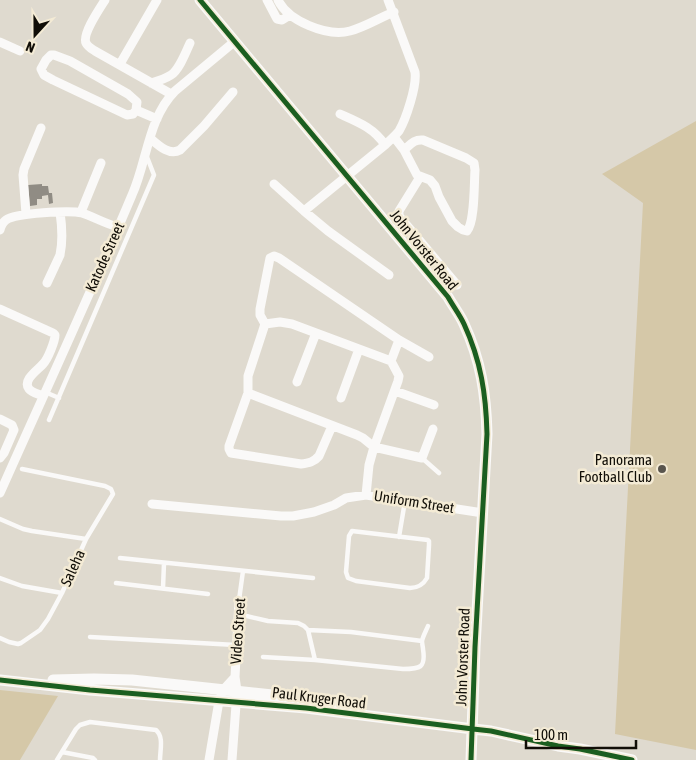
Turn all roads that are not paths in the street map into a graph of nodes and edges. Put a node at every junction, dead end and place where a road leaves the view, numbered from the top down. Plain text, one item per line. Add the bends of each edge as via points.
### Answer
1 (105, 0) edge
2 (157, 0) edge
3 (200, 0) edge
4 (267, 0) edge
5 (278, 0) edge
6 (388, 0) edge
7 (394, 12) junction
8 (290, 15) junction
9 (0, 42) edge
10 (234, 42) junction
11 (190, 43) dead end
12 (20, 51) dead end
13 (120, 64) junction
14 (151, 83) junction
15 (233, 92) dead end
16 (171, 94) junction
17 (136, 110) junction
18 (340, 114) dead end
19 (157, 119) junction
20 (41, 128) dead end
21 (394, 136) junction
22 (150, 138) junction
23 (385, 145) junction
24 (404, 150) junction
25 (145, 152) junction
26 (101, 163) dead end
27 (347, 175) junction
28 (420, 176) junction
29 (274, 184) dead end
30 (304, 211) junction
31 (60, 212) junction
32 (81, 212) junction
33 (26, 214) junction
34 (118, 228) junction
35 (0, 230) edge
36 (389, 275) dead end
37 (46, 283) dead end
38 (457, 285) dead end
39 (0, 309) edge
40 (265, 324) junction
41 (316, 333) junction
42 (399, 340) junction
43 (359, 349) junction
44 (429, 356) dead end
45 (392, 360) junction
46 (297, 382) dead end
47 (395, 391) junction
48 (248, 393) junction
49 (44, 394) junction
50 (58, 398) junction
51 (341, 398) dead end
52 (434, 406) dead end
53 (0, 419) edge
54 (49, 420) dead end
55 (332, 426) junction
56 (433, 429) dead end
57 (374, 447) junction
58 (0, 458) edge
59 (422, 458) junction
60 (22, 469) dead end
61 (439, 473) dead end
62 (1, 489) edge
63 (366, 495) junction
64 (404, 501) junction
65 (152, 504) dead end
66 (483, 513) junction
67 (0, 519) edge
68 (399, 536) junction
69 (86, 539) junction
70 (120, 558) dead end
71 (164, 563) junction
72 (243, 572) junction
73 (0, 578) edge
74 (313, 578) dead end
75 (116, 583) dead end
76 (163, 588) junction
77 (62, 592) junction
78 (208, 594) dead end
79 (239, 600) joint
80 (238, 614) junction
81 (428, 626) dead end
82 (308, 630) junction
83 (90, 637) dead end
84 (0, 638) edge
85 (422, 641) junction
86 (236, 645) junction
87 (263, 657) dead end
88 (315, 660) junction
89 (235, 677) junction
90 (0, 680) edge
91 (221, 696) junction
92 (236, 696) junction
93 (473, 726) junction
94 (62, 752) junction
95 (57, 760) edge
96 (94, 760) edge
97 (160, 760) edge
98 (209, 760) edge
99 (232, 760) edge
100 (471, 760) edge
101 (632, 760) edge

1 - 13 street via 85,40 89,47
2 - 13 street
3 - 10 street, John Vorster Road
4 - 8 street via 277,19
5 - 8 street
6 - 7 street
7 - 8 street via 343,32 319,29
7 - 21 street via 416,77 404,119
9 - 12 street
10 - 16 street, Katode Street
10 - 27 street, John Vorster Road
11 - 14 street via 176,70
13 - 14 street
14 - 16 street
15 - 22 street via 180,150 170,151
16 - 19 street, Katode Street
17 - 17 street via 127,115 53,80 43,73 43,64 51,55 70,61 128,94 137,102
17 - 19 street
18 - 23 street via 369,127
19 - 22 street, Katode Street
20 - 33 street via 23,175
21 - 23 street
21 - 24 street
22 - 25 street, Katode Street
23 - 27 street
24 - 28 street
24 - 28 street via 414,141 423,140 474,163 472,221 467,231 452,221 436,186
25 - 34 street, Katode Street via 136,186
25 - 50 lane via 154,175
26 - 32 street
27 - 30 street
27 - 66 street, John Vorster Road via 448,297 473,344 480,365 486,408
28 - 38 street via 399,216
29 - 30 street
30 - 36 street
31 - 32 street
31 - 33 street
31 - 37 street via 61,250
32 - 34 street
33 - 35 street via 8,218
34 - 49 street, Katode Street
39 - 49 street via 55,335 45,362 32,374 28,383 30,391
40 - 41 street via 286,323
40 - 42 street via 260,309 269,260 274,256
40 - 48 street via 248,376
41 - 43 street
41 - 46 street
42 - 44 street
42 - 45 street
43 - 45 street
43 - 51 street
45 - 47 street via 399,376
47 - 52 street
47 - 57 street
48 - 55 street
48 - 55 street via 230,446 233,454 310,463 319,456
49 - 50 lane
49 - 62 street, Katode Street
50 - 54 lane
53 - 58 street via 12,425 14,430
55 - 57 street via 364,438
56 - 59 street
57 - 59 street
57 - 63 street
59 - 61 lane
60 - 69 lane via 111,489 114,494
63 - 64 street, Uniform Street
63 - 65 street, Uniform Street via 346,498 314,512 293,516
64 - 66 street, Uniform Street
64 - 68 lane
66 - 93 street, John Vorster Road
67 - 69 lane, Saleha via 23,529
68 - 68 lane via 352,531 349,536 348,578 410,588 421,585 427,578 429,541
69 - 77 lane, Saleha
70 - 71 lane
71 - 72 lane
71 - 76 lane
72 - 74 lane
72 - 79 lane, Video Street
73 - 77 lane, Saleha via 22,586
75 - 76 lane
76 - 78 lane
77 - 84 lane via 40,630 18,644
79 - 80 street, Video Street
80 - 82 lane via 298,624
80 - 86 street, Video Street
81 - 85 lane
82 - 85 lane
82 - 88 lane
83 - 86 lane
85 - 88 lane via 424,662 415,670
86 - 89 street, Video Street
87 - 88 lane
89 - 91 street, Video Street
89 - 92 street, Video Street
90 - 91 street, Paul Kruger Road via 132,680
91 - 92 street, Paul Kruger Road
91 - 98 street
92 - 93 street, Paul Kruger Road via 306,708
92 - 99 street, Video Street
93 - 100 street, John Vorster Road
93 - 101 street, Paul Kruger Road
94 - 95 lane
94 - 96 lane
94 - 97 lane via 76,729 90,722 156,730 161,739

